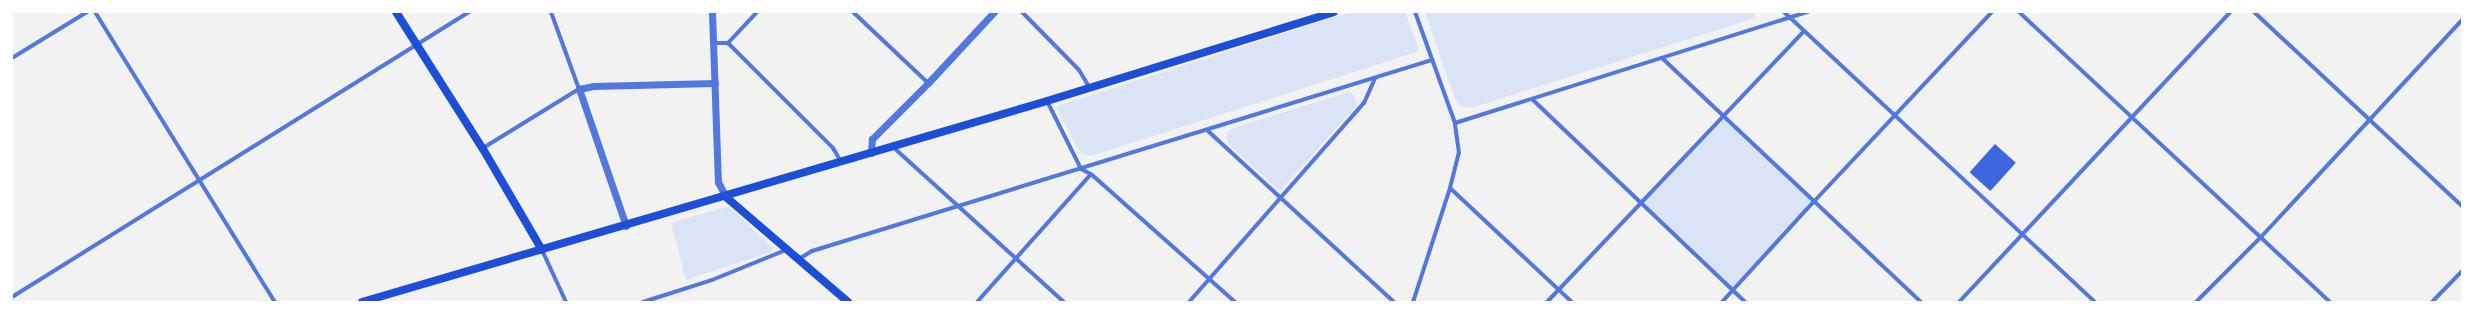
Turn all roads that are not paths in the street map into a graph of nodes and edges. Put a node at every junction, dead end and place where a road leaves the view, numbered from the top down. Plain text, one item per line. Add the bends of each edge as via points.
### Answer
1 (87, 12) edge
2 (95, 12) edge
3 (396, 12) edge
4 (469, 12) edge
5 (551, 12) edge
6 (712, 12) edge
7 (757, 12) edge
8 (853, 12) edge
9 (994, 12) edge
10 (1022, 12) edge
11 (1334, 12) edge
12 (1414, 12) edge
13 (1784, 12) edge
14 (1808, 12) edge
15 (1992, 12) edge
16 (2019, 12) edge
17 (2230, 12) edge
18 (2254, 12) edge
19 (1315, 15) edge
20 (1790, 18) junction
21 (2462, 20) edge
22 (1804, 31) junction
23 (728, 42) junction
24 (714, 43) junction
25 (416, 44) junction
26 (12, 58) edge
27 (1662, 58) junction
28 (1432, 60) junction
29 (1375, 78) junction
30 (715, 83) junction
31 (928, 83) junction
32 (1090, 88) junction
33 (579, 89) junction
34 (1533, 100) junction
35 (1047, 101) junction
36 (1722, 116) junction
37 (1895, 116) junction
38 (2132, 117) junction
39 (2370, 118) junction
40 (1456, 123) junction
41 (1208, 131) junction
42 (892, 147) junction
43 (483, 149) junction
44 (871, 153) junction
45 (841, 162) junction
46 (1082, 169) junction
47 (1092, 174) junction
48 (199, 180) junction
49 (1450, 188) junction
50 (726, 196) junction
51 (1281, 199) junction
52 (1815, 201) junction
53 (1640, 203) junction
54 (959, 206) junction
55 (2462, 206) edge
56 (626, 226) junction
57 (2022, 234) junction
58 (2261, 237) junction
59 (542, 250) junction
60 (786, 250) junction
61 (1016, 259) junction
62 (798, 260) junction
63 (2462, 271) edge
64 (1210, 279) junction
65 (1558, 289) junction
66 (1733, 290) junction
67 (12, 296) edge
68 (275, 302) edge
69 (362, 302) edge
70 (566, 302) edge
71 (643, 302) edge
72 (848, 302) edge
73 (977, 302) edge
74 (1064, 302) edge
75 (1189, 302) edge
76 (1235, 302) edge
77 (1394, 302) edge
78 (1413, 302) edge
79 (1547, 302) edge
80 (1572, 302) edge
81 (1722, 302) edge
82 (1745, 302) edge
83 (1921, 302) edge
84 (1959, 302) edge
85 (2095, 302) edge
86 (2196, 302) edge
87 (2330, 302) edge
88 (2432, 302) edge

1 - 26 street
2 - 48 street
3 - 25 main road
4 - 25 street
5 - 33 street
6 - 24 street
7 - 23 street
8 - 31 street
9 - 31 street
10 - 32 street via 1079,70
11 - 19 main road
12 - 28 street
13 - 20 street
14 - 20 street
15 - 37 street
16 - 38 street
17 - 38 street
18 - 39 street
19 - 32 main road
20 - 22 street
20 - 27 street
21 - 39 street
22 - 36 street
22 - 37 street
23 - 24 street
23 - 45 street via 833,148
24 - 30 street
25 - 43 main road
25 - 48 street
27 - 34 street
27 - 36 street
28 - 29 street
28 - 40 street
29 - 41 street
29 - 51 street via 1364,103
30 - 33 street via 593,86
30 - 50 street via 718,182
31 - 44 street via 872,139
32 - 35 main road
33 - 43 street
33 - 56 street
34 - 40 street
34 - 53 street
35 - 42 main road
35 - 46 street
36 - 52 street
36 - 53 street
37 - 52 street
37 - 57 street
38 - 57 street
38 - 58 street
39 - 55 street
39 - 58 street
40 - 49 street via 1459,153
41 - 46 street
41 - 51 street
42 - 44 main road
42 - 54 street
43 - 59 main road
44 - 45 main road
45 - 50 main road
46 - 47 street
46 - 54 street
47 - 61 street
47 - 64 street
48 - 67 street
48 - 68 street
49 - 65 street
49 - 78 street
50 - 56 main road
50 - 60 main road
51 - 64 street
51 - 77 street
52 - 66 street
52 - 83 street
53 - 65 street
53 - 66 street
54 - 61 street
54 - 62 street via 812,251
56 - 59 main road
57 - 84 street
57 - 85 street
58 - 86 street
58 - 87 street
59 - 69 main road
59 - 70 street
60 - 62 main road
60 - 71 street via 719,278
61 - 73 street
61 - 74 street
62 - 72 main road
63 - 88 street
64 - 75 street
64 - 76 street
65 - 79 street
65 - 80 street
66 - 81 street
66 - 82 street

